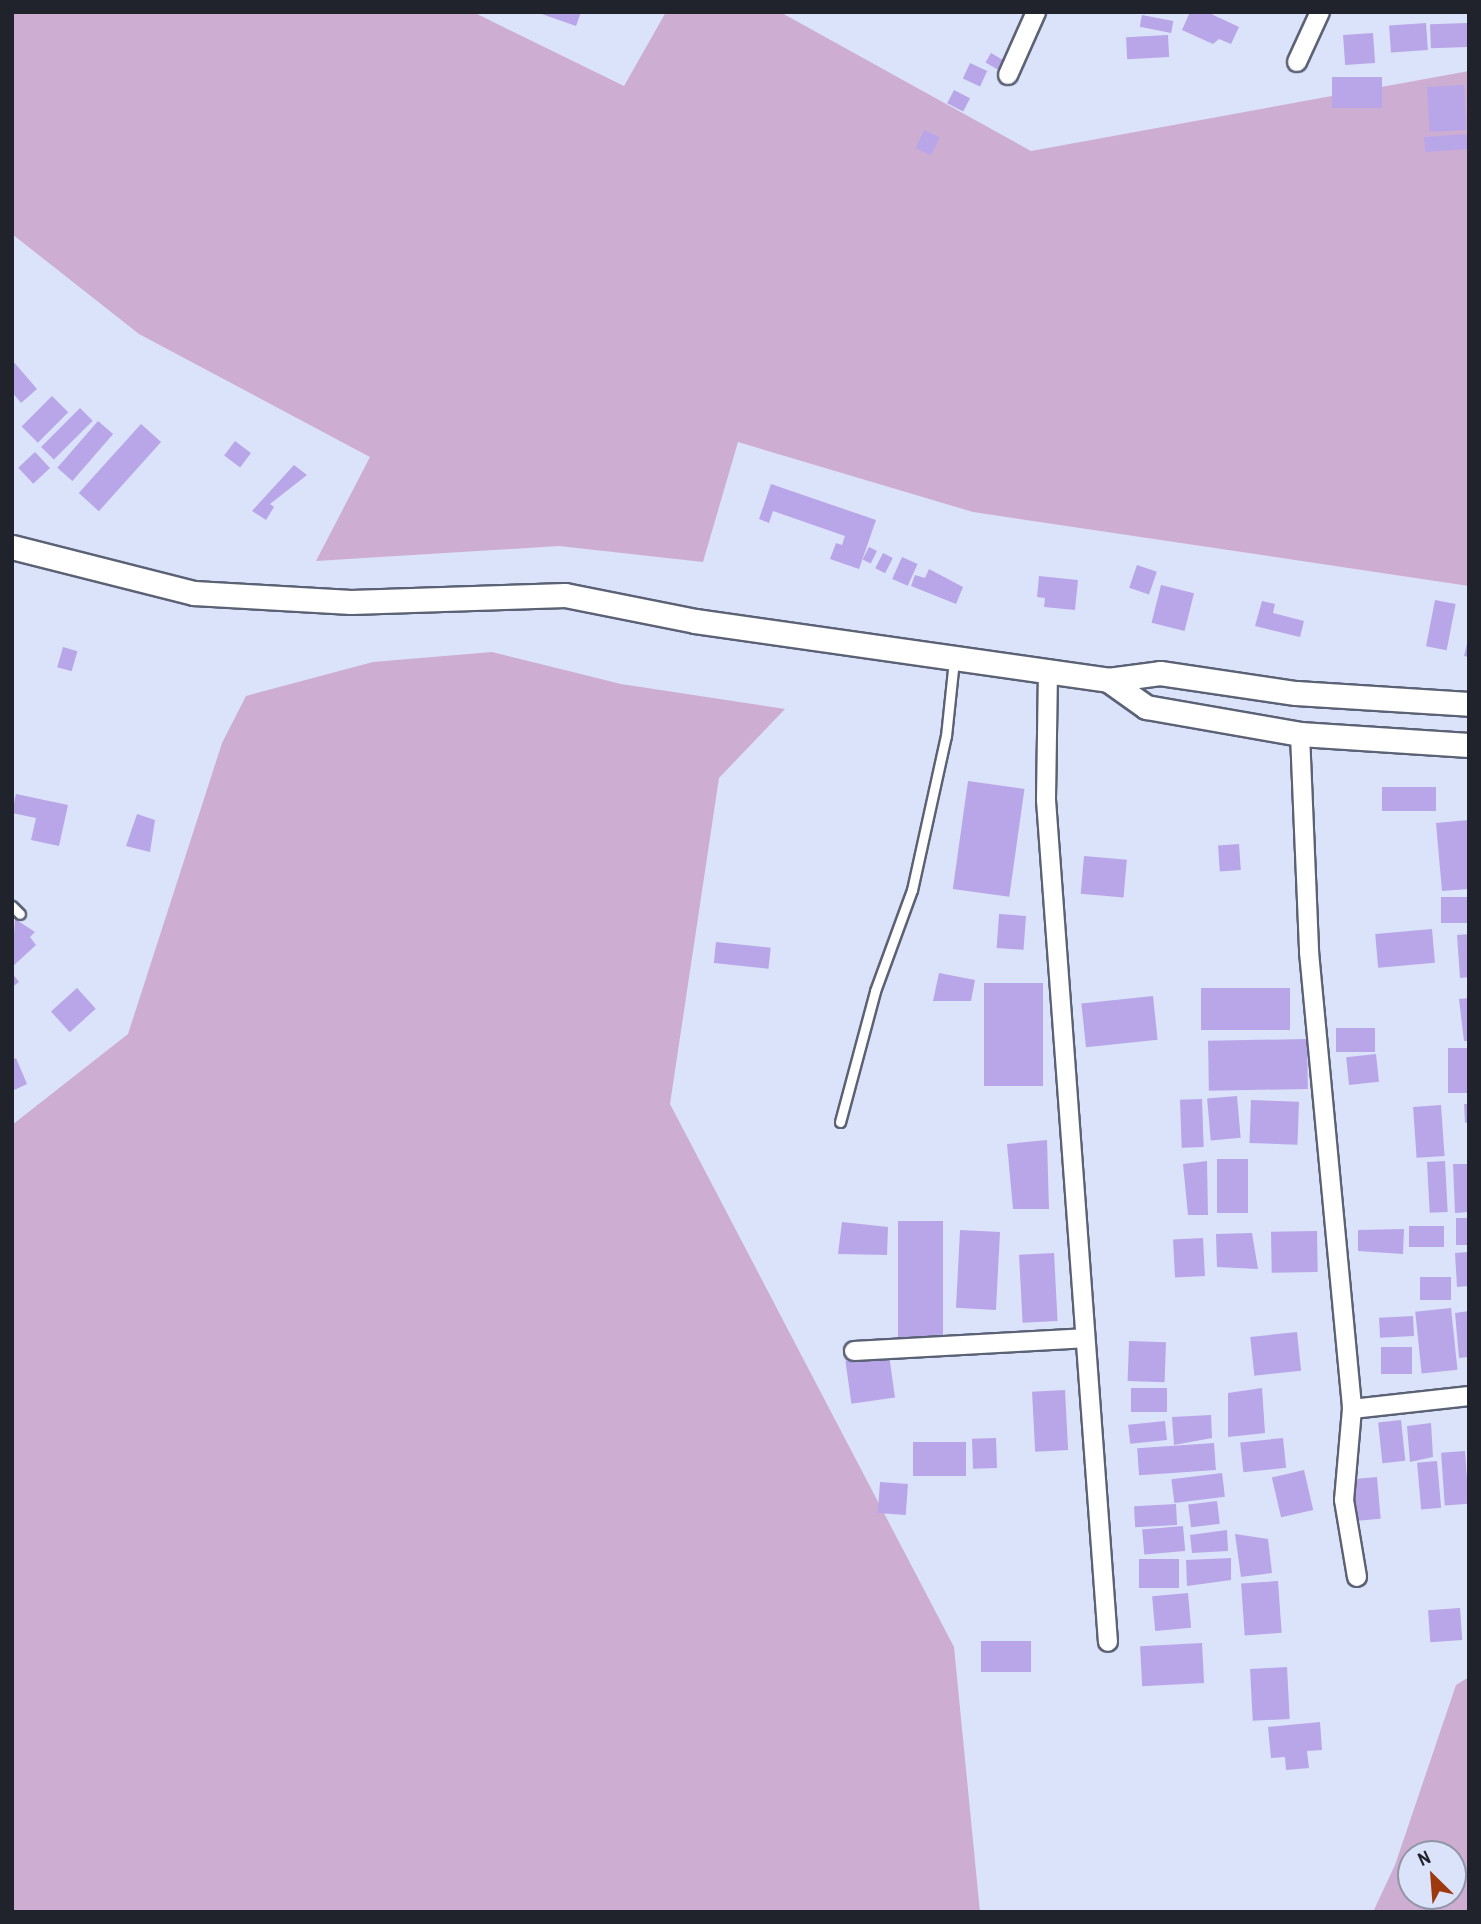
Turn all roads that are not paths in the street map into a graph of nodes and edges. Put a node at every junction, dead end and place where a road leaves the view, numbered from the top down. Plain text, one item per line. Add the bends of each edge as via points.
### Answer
1 (1036, 12) edge
2 (1320, 12) edge
3 (1297, 62) dead end
4 (1008, 75) dead end
5 (12, 547) edge
6 (954, 658) junction
7 (1048, 671) junction
8 (1108, 680) junction
9 (1469, 704) edge
10 (1300, 734) junction
11 (1469, 745) edge
12 (12, 906) edge
13 (20, 914) dead end
14 (840, 1122) dead end
15 (1084, 1338) junction
16 (855, 1351) dead end
17 (1469, 1396) edge
18 (1352, 1409) junction
19 (1357, 1577) dead end
20 (1108, 1642) dead end

1 - 4 street
2 - 3 street
5 - 6 street via 194,593 351,602 565,595 695,621
6 - 7 street
6 - 14 lane via 946,736 912,890 875,991
7 - 8 street
7 - 15 street via 1046,800
8 - 9 street via 1160,673 1296,692
8 - 10 street via 1146,707
10 - 11 street
10 - 18 street via 1309,952
12 - 13 lane
15 - 16 street
15 - 20 street
17 - 18 street
18 - 19 street via 1344,1500

